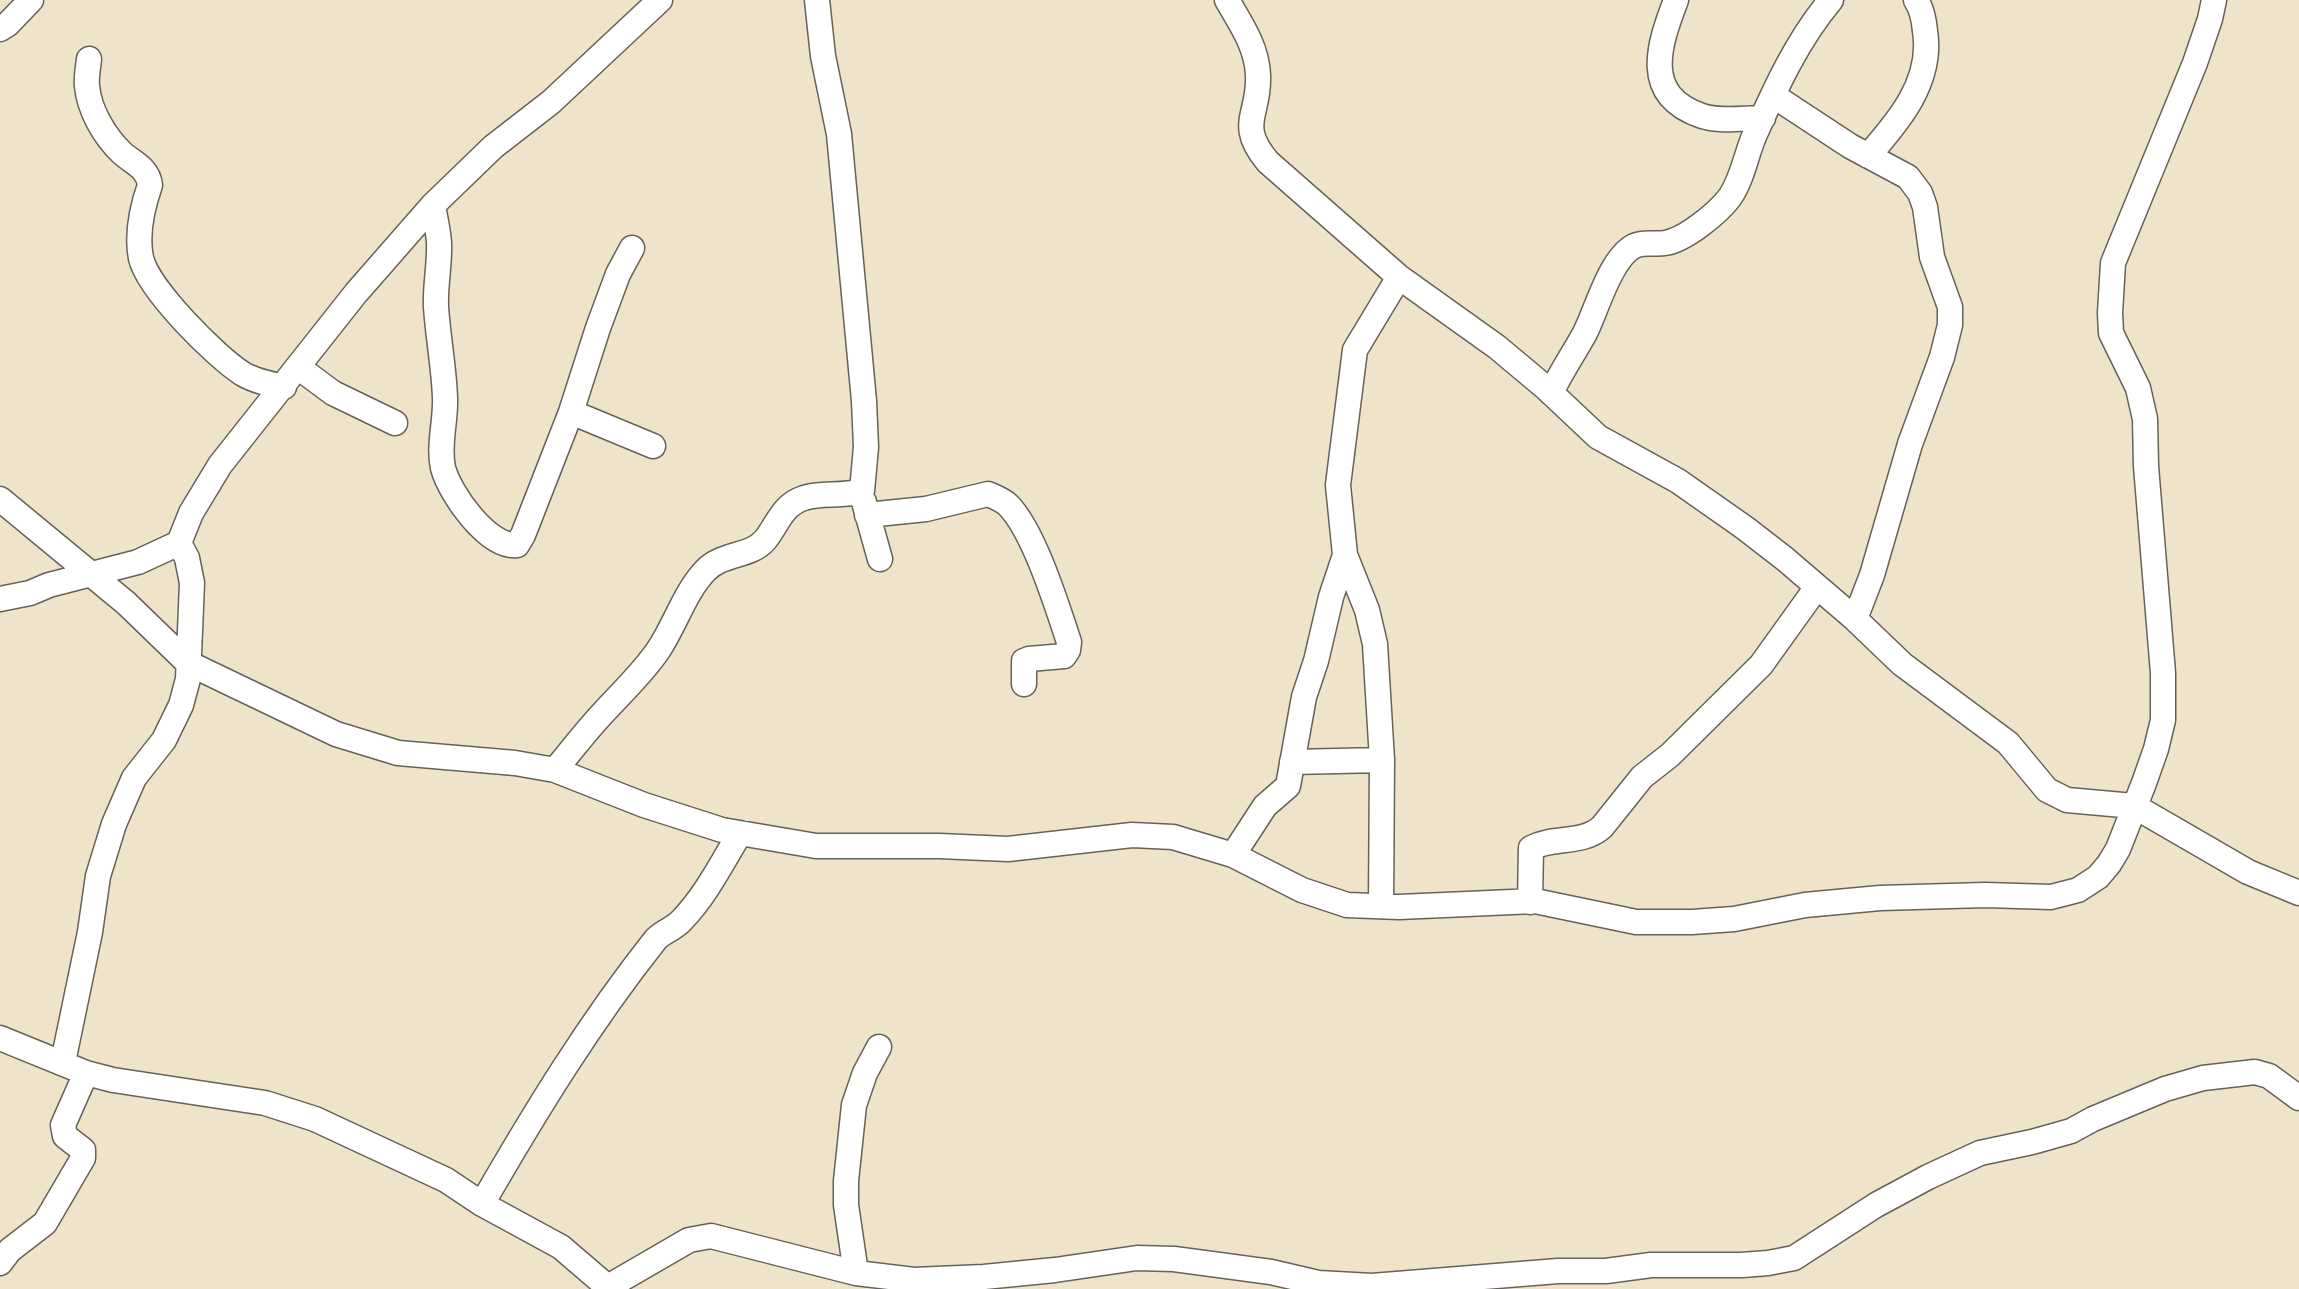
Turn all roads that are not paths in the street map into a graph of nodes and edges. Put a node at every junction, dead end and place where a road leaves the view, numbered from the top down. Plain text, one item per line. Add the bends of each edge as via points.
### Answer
1 (31, 0) edge
2 (660, 0) edge
3 (817, 0) edge
4 (1227, 0) edge
5 (1675, 0) edge
6 (1831, 0) edge
7 (1916, 0) edge
8 (2214, 0) edge
9 (0, 29) edge
10 (89, 59) dead end
11 (1774, 96) junction
12 (1763, 118) junction
13 (1868, 156) junction
14 (433, 205) junction
15 (632, 248) dead end
16 (1399, 277) junction
17 (298, 367) junction
18 (284, 387) junction
19 (1551, 393) junction
20 (571, 412) junction
21 (395, 423) dead end
22 (653, 446) dead end
23 (862, 491) junction
24 (0, 499) edge
25 (867, 515) junction
26 (179, 543) junction
27 (1345, 555) junction
28 (880, 559) dead end
29 (92, 574) junction
30 (1817, 587) junction
31 (0, 599) edge
32 (1855, 620) junction
33 (188, 663) junction
34 (1024, 684) dead end
35 (1382, 760) junction
36 (1292, 762) junction
37 (555, 770) junction
38 (2134, 806) junction
39 (740, 833) junction
40 (1233, 855) junction
41 (2299, 893) edge
42 (1530, 902) junction
43 (1381, 906) junction
44 (0, 1038) edge
45 (879, 1047) dead end
46 (63, 1062) junction
47 (86, 1073) junction
48 (2299, 1098) edge
49 (482, 1204) junction
50 (0, 1263) edge
51 (856, 1273) junction
52 (913, 1284) edge
53 (609, 1288) edge

1 - 9 street
2 - 14 street
3 - 23 street via 839,134 864,401
4 - 16 street via 1250,39 1257,65 1259,78 1250,122 1253,143 1268,162
5 - 12 street via 1658,64 1667,90 1703,116
6 - 11 street via 1793,56
7 - 13 street via 1926,38 1922,79 1897,122
8 - 38 street via 2199,51 2113,262 2111,333 2143,401 2163,682 2163,720
10 - 18 street via 88,96 104,132 149,178 139,231 142,260 150,277 225,360 257,380
11 - 12 street
11 - 13 street
12 - 19 street via 1742,173 1722,206 1677,239 1636,245 1616,266
13 - 32 street via 1908,177 1920,193 1932,257 1951,307 1942,356
14 - 17 street
14 - 20 street via 439,243 436,303 445,398 443,470 466,509 486,533 505,545 517,545 523,535
15 - 20 street via 597,328
16 - 19 street via 1497,347
16 - 27 street via 1359,341 1352,362 1338,485
17 - 18 street
17 - 21 street via 332,393
18 - 26 street via 220,465
19 - 30 street via 1598,437 1718,508
20 - 22 street
23 - 25 street
23 - 37 street via 805,497 779,515 763,542 710,565 658,651
24 - 29 street
25 - 28 street
25 - 34 street via 926,509 988,494 1007,504 1053,593 1069,642 1064,656 1024,662
26 - 29 street via 138,562
26 - 33 street via 192,583
27 - 35 street via 1375,644
27 - 36 street via 1304,697
29 - 31 street
29 - 33 street
30 - 32 street
30 - 42 street via 1761,665 1642,777 1602,827 1577,839 1531,848
32 - 38 street via 1902,664 2008,743 2056,796
33 - 37 street via 336,734 398,753
33 - 46 street via 181,705 164,740 134,778 114,824 98,876
35 - 36 street
35 - 43 street
36 - 40 street via 1286,790 1265,806
37 - 39 street via 644,806
38 - 41 street via 2248,872
38 - 42 street via 2118,849 2098,877 2078,890 2051,897 1880,898 1805,905 1734,919 1653,923
39 - 40 street via 816,846 1008,849 1132,835 1173,837
39 - 49 street via 699,900 675,927 656,939 597,1017
40 - 43 street via 1325,898 1347,905
42 - 43 street
44 - 46 street
45 - 51 street via 854,1105 846,1181
46 - 47 street
47 - 49 street via 291,1111 446,1180
47 - 50 street via 63,1125 65,1136 83,1150 83,1158 46,1223
48 - 52 street via 2269,1076 2255,1072 2203,1078 2165,1089 2071,1131 1980,1153 1876,1205 1794,1258 1768,1263 1651,1265 1372,1286 1137,1258
49 - 53 street via 562,1247
51 - 52 street
51 - 53 street via 711,1236 689,1240

